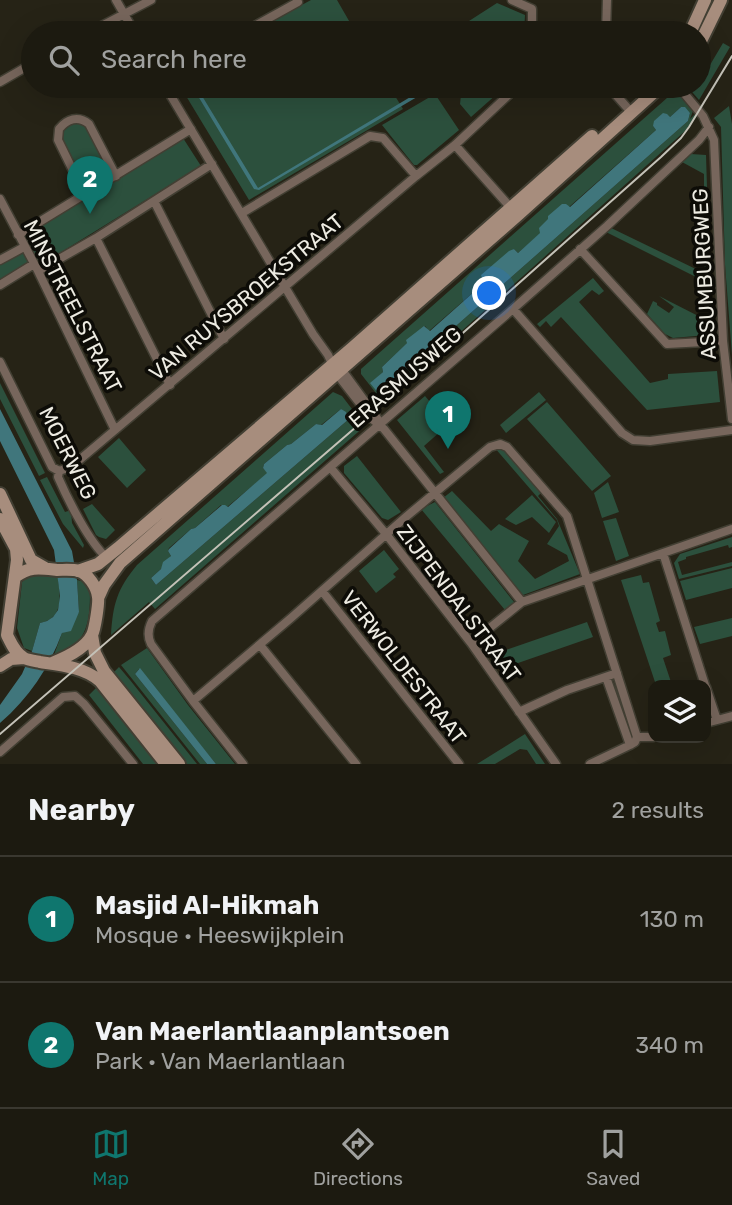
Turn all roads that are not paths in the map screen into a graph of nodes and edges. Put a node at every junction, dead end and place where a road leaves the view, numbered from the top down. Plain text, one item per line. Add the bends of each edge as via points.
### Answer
1 (116, 0) edge
2 (151, 0) edge
3 (297, 0) edge
4 (512, 0) edge
5 (607, 0) edge
6 (705, 0) edge
7 (721, 0) edge
8 (124, 15) junction
9 (112, 21) edge
10 (128, 21) edge
11 (264, 21) edge
12 (532, 21) edge
13 (606, 21) edge
14 (695, 21) edge
15 (711, 21) edge
16 (21, 70) edge
17 (0, 82) edge
18 (172, 98) edge
19 (505, 98) edge
20 (618, 98) edge
21 (638, 98) edge
22 (644, 98) edge
23 (688, 98) edge
24 (628, 109) junction
25 (709, 127) junction
26 (191, 129) junction
27 (455, 145) junction
28 (212, 164) junction
29 (116, 176) junction
30 (416, 176) junction
31 (85, 195) junction
32 (0, 199) edge
33 (154, 201) junction
34 (512, 208) junction
35 (242, 213) junction
36 (18, 235) junction
37 (96, 238) junction
38 (24, 247) junction
39 (580, 249) junction
40 (0, 260) edge
41 (36, 268) junction
42 (0, 285) edge
43 (286, 287) junction
44 (513, 309) junction
45 (224, 339) junction
46 (723, 341) junction
47 (0, 362) edge
48 (335, 366) junction
49 (170, 385) junction
50 (732, 419) edge
51 (380, 424) junction
52 (115, 430) junction
53 (732, 430) edge
54 (330, 467) junction
55 (58, 471) junction
56 (434, 492) junction
57 (0, 494) edge
58 (0, 519) edge
59 (732, 529) edge
60 (386, 534) junction
61 (663, 553) junction
62 (107, 558) junction
63 (50, 569) junction
64 (78, 571) junction
65 (15, 578) junction
66 (587, 579) junction
67 (323, 591) junction
68 (99, 596) junction
69 (522, 602) junction
70 (7, 635) junction
71 (92, 635) junction
72 (471, 643) junction
73 (260, 645) junction
74 (0, 649) edge
75 (25, 659) junction
76 (52, 664) junction
77 (0, 666) edge
78 (617, 673) junction
79 (607, 677) junction
80 (704, 680) edge
81 (193, 701) junction
82 (711, 701) edge
83 (520, 712) junction
84 (732, 716) edge
85 (717, 720) junction
86 (711, 722) edge
87 (637, 737) junction
88 (648, 737) edge
89 (630, 745) junction
90 (0, 752) edge
91 (130, 760) edge
92 (119, 764) edge
93 (166, 764) edge
94 (179, 764) edge
95 (243, 764) edge
96 (356, 764) edge
97 (458, 764) edge
98 (556, 764) edge
99 (590, 764) edge

1 - 8 street
2 - 8 street
3 - 11 street
4 - 12 street via 532,9
5 - 13 street
6 - 14 main road
7 - 15 main road
8 - 9 street
8 - 10 street
16 - 17 street
18 - 26 street
19 - 27 street, VAN RUYSBROEKSTRAAT
20 - 24 street
21 - 24 main road
22 - 24 main road
23 - 25 street
24 - 34 main road
24 - 48 main road via 518,215
25 - 39 street, ERASMUSWEG
25 - 46 street, ASSUMBURGWEG via 715,146
26 - 28 street
26 - 29 street
27 - 30 street, VAN RUYSBROEKSTRAAT
27 - 34 street
28 - 33 street
28 - 35 street
29 - 31 street
29 - 31 street via 89,124 68,121 59,129 58,140
30 - 35 street via 383,138 370,136
30 - 43 street, VAN RUYSBROEKSTRAAT
31 - 36 street
32 - 36 street, MINSTREELSTRAAT
33 - 37 street
33 - 45 street
34 - 48 main road
35 - 43 street
36 - 38 street, MINSTREELSTRAAT
37 - 41 street
37 - 49 street
38 - 40 street
38 - 41 street, MINSTREELSTRAAT
39 - 44 street, ERASMUSWEG
39 - 46 street via 667,344
41 - 42 street
41 - 52 street, MINSTREELSTRAAT
43 - 45 street, VAN RUYSBROEKSTRAAT
43 - 48 street
44 - 51 street, ERASMUSWEG
44 - 53 street via 633,440
45 - 49 street, VAN RUYSBROEKSTRAAT
46 - 50 street, ASSUMBURGWEG
47 - 55 street, MOERWEG
48 - 51 street
48 - 62 main road
48 - 68 main road via 120,564
49 - 52 street, VAN RUYSBROEKSTRAAT
51 - 54 street, ERASMUSWEG
51 - 56 street
52 - 55 street, VAN RUYSBROEKSTRAAT via 71,467
54 - 60 street, ZIJPENDALSTRAAT
54 - 81 street, ERASMUSWEG via 152,621 148,631 151,644
55 - 62 street, MOERWEG via 96,547
56 - 60 street
56 - 66 street via 490,447 507,447 566,516
56 - 69 street
57 - 63 main road via 32,560
58 - 65 main road via 16,549
59 - 61 street
60 - 67 street
60 - 72 street, ZIJPENDALSTRAAT
61 - 66 street
61 - 80 street
62 - 64 main road
63 - 64 main road
63 - 65 main road via 29,569
64 - 68 main road via 89,578
65 - 70 main road
66 - 69 street
66 - 78 street
67 - 73 street
67 - 97 street, VERWOLDESTRAAT
68 - 71 main road
69 - 72 street
70 - 74 main road
70 - 75 main road
71 - 76 main road via 79,649
71 - 94 main road via 104,671
72 - 83 street, ZIJPENDALSTRAAT
73 - 81 street
73 - 96 street
75 - 76 main road
75 - 77 main road via 11,659
76 - 93 main road via 87,672 100,681
78 - 79 street
78 - 87 street
79 - 83 street
79 - 89 street
81 - 95 street
82 - 85 street
83 - 98 street, ZIJPENDALSTRAAT
84 - 85 street
85 - 86 street
87 - 88 street
87 - 89 street
89 - 99 street
90 - 91 street via 64,697 75,696
91 - 92 street

